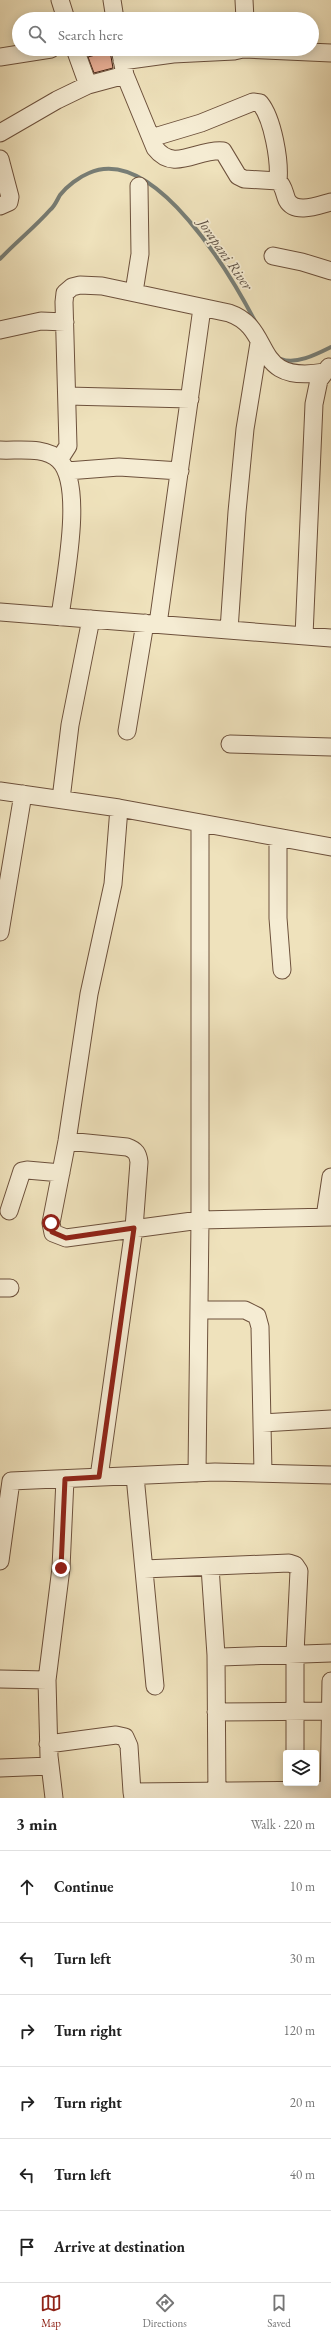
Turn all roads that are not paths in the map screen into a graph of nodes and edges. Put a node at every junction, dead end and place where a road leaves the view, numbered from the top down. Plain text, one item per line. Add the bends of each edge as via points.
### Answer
1 (60, 0) edge
2 (112, 0) edge
3 (244, 0) edge
4 (64, 12) edge
5 (114, 12) edge
6 (245, 12) edge
7 (319, 52) edge
8 (331, 53) edge
9 (12, 55) edge
10 (77, 56) edge
11 (153, 56) edge
12 (0, 57) edge
13 (122, 62) edge
14 (88, 86) junction
15 (0, 133) edge
16 (151, 138) junction
17 (0, 159) edge
18 (278, 181) junction
19 (139, 186) dead end
20 (331, 202) edge
21 (0, 206) edge
22 (273, 256) dead end
23 (331, 271) edge
24 (134, 292) junction
25 (202, 308) junction
26 (65, 322) junction
27 (0, 330) edge
28 (259, 343) junction
29 (328, 369) edge
30 (67, 396) junction
31 (190, 399) junction
32 (0, 450) edge
33 (63, 466) junction
34 (180, 471) junction
35 (0, 612) edge
36 (60, 617) junction
37 (91, 619) junction
38 (151, 624) junction
39 (229, 630) junction
40 (304, 636) junction
41 (331, 638) edge
42 (127, 731) dead end
43 (230, 744) dead end
44 (331, 747) edge
45 (0, 791) edge
46 (23, 794) junction
47 (61, 799) junction
48 (119, 808) junction
49 (200, 823) junction
50 (278, 838) junction
51 (331, 847) edge
52 (0, 932) edge
53 (282, 970) dead end
54 (67, 1141) junction
55 (60, 1173) junction
56 (331, 1176) edge
57 (10, 1211) dead end
58 (328, 1217) edge
59 (200, 1220) junction
60 (134, 1228) junction
61 (199, 1310) junction
62 (331, 1419) edge
63 (262, 1423) junction
64 (197, 1473) junction
65 (263, 1473) junction
66 (331, 1475) edge
67 (135, 1476) junction
68 (99, 1477) junction
69 (65, 1479) junction
70 (5, 1481) edge
71 (0, 1561) edge
72 (210, 1567) junction
73 (144, 1569) junction
74 (331, 1652) edge
75 (295, 1653) junction
76 (216, 1655) junction
77 (0, 1679) edge
78 (47, 1680) junction
79 (331, 1681) edge
80 (155, 1686) dead end
81 (295, 1711) junction
82 (330, 1711) edge
83 (216, 1712) junction
84 (48, 1744) junction
85 (295, 1750) edge
86 (50, 1766) junction
87 (0, 1768) edge
88 (295, 1787) edge
89 (329, 1793) edge
90 (132, 1795) edge
91 (216, 1795) edge
92 (54, 1798) edge

1 - 4 street
2 - 5 street
3 - 6 street
7 - 8 street
9 - 12 street
10 - 14 street
11 - 13 street
13 - 14 street
13 - 16 street
14 - 15 street via 57,100
16 - 18 street via 161,156 169,159 179,160 223,150 238,176 248,180
16 - 18 street via 201,123 253,102 260,103 278,157
17 - 21 street via 10,200
18 - 20 street via 282,184 290,205 296,208
19 - 24 street via 140,254
22 - 23 street
24 - 25 street
24 - 26 street via 102,286 72,287 65,293
25 - 28 street via 240,316
25 - 31 street
26 - 27 street via 41,321
26 - 30 street
28 - 29 street via 280,370 303,375
28 - 39 street via 241,466
29 - 40 street via 319,380 314,404
30 - 31 street
30 - 33 street via 68,446
31 - 34 street
32 - 33 street via 48,453
33 - 34 street
33 - 36 street via 72,490 72,515
34 - 38 street
35 - 36 street
36 - 37 street
37 - 38 street
37 - 47 street via 70,725
38 - 39 street
38 - 42 street
39 - 40 street
40 - 41 street
43 - 44 street
45 - 46 street
46 - 47 street
46 - 52 street
47 - 48 street
48 - 49 street
48 - 54 street via 113,884 89,994
49 - 50 street
49 - 59 street
50 - 51 street
50 - 53 street via 278,918
54 - 55 street
54 - 60 street via 127,1147 134,1149 138,1154
55 - 57 street via 27,1170 22,1172
55 - 60 street via 51,1223 52,1232 66,1238
56 - 58 street
58 - 59 street
59 - 60 street
59 - 61 street
60 - 68 street
61 - 63 street via 245,1310 257,1316 260,1327
61 - 64 street
62 - 63 street
63 - 65 street
64 - 65 street
64 - 67 street
65 - 66 street
67 - 68 street
67 - 73 street
68 - 69 street
69 - 70 street
69 - 78 street via 61,1568
70 - 71 street
72 - 73 street
72 - 75 street via 289,1563 295,1565 299,1571
72 - 76 street
73 - 80 street
74 - 75 street
75 - 76 street via 221,1657
75 - 81 street
76 - 83 street
77 - 78 street
78 - 84 street
79 - 82 street
81 - 82 street
81 - 83 street
81 - 85 street
82 - 89 street
83 - 91 street
84 - 86 street
84 - 90 street via 125,1736 129,1746
86 - 87 street
86 - 92 street
88 - 89 street
88 - 91 street
90 - 91 street

